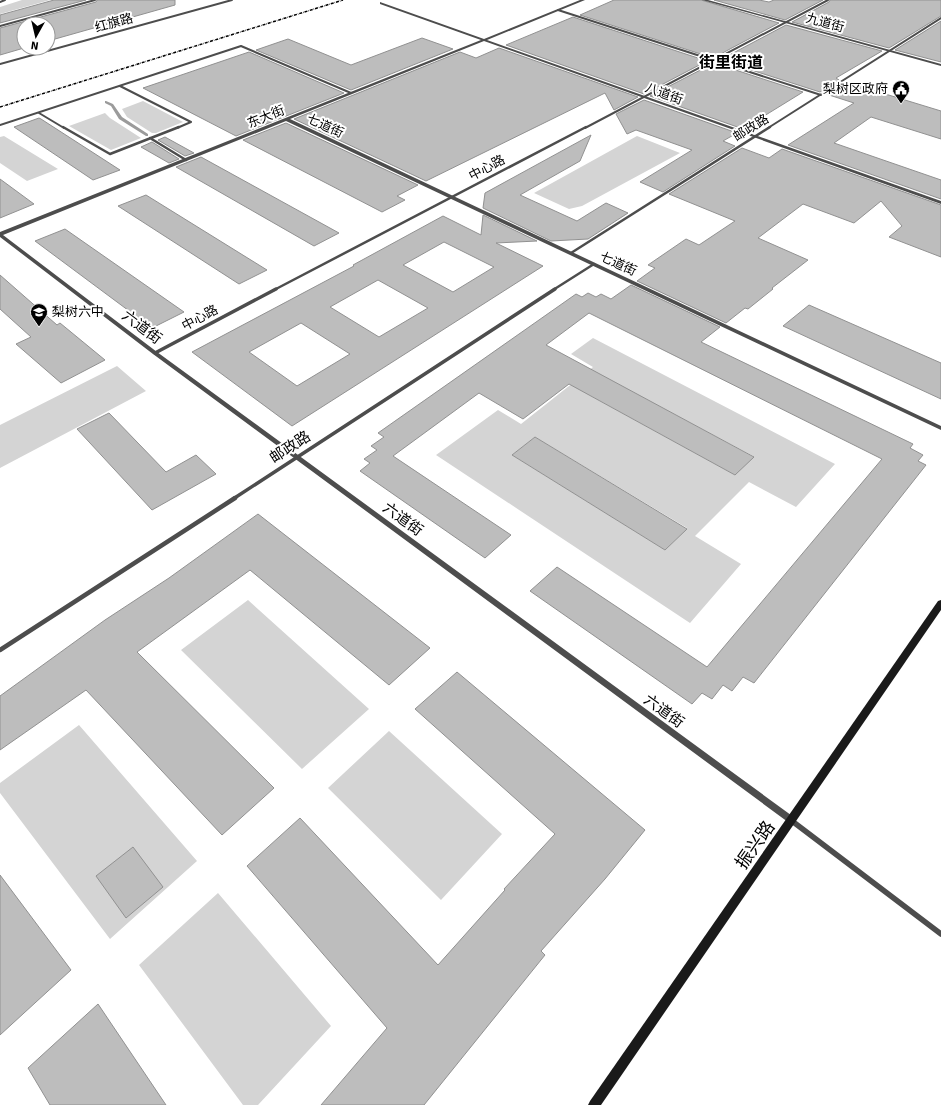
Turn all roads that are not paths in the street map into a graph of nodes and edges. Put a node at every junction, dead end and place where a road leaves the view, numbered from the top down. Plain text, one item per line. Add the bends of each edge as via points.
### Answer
1 (5, 0) edge
2 (95, 0) edge
3 (232, 0) edge
4 (583, 0) edge
5 (704, 0) edge
6 (828, 0) edge
7 (0, 2) edge
8 (381, 3) dead end
9 (558, 10) junction
10 (941, 18) edge
11 (785, 22) junction
12 (0, 26) edge
13 (484, 40) junction
14 (890, 51) junction
15 (713, 60) junction
16 (0, 64) edge
17 (941, 65) edge
18 (120, 86) junction
19 (351, 94) junction
20 (821, 95) junction
21 (643, 97) junction
22 (39, 113) junction
23 (286, 120) junction
24 (0, 125) edge
25 (755, 137) junction
26 (150, 138) junction
27 (186, 160) junction
28 (452, 198) junction
29 (941, 203) edge
30 (0, 235) edge
31 (570, 254) junction
32 (594, 264) junction
33 (155, 353) junction
34 (941, 428) edge
35 (297, 457) junction
36 (941, 603) edge
37 (0, 650) edge
38 (792, 821) junction
39 (941, 934) edge
40 (594, 1105) edge

1 - 7 street
2 - 12 street
3 - 16 street, 红旗路
4 - 9 street, 东大街
5 - 11 street, 九道街
6 - 11 street, 中心路
8 - 13 street, 八道街
9 - 13 street, 东大街
9 - 15 street
10 - 14 street, 邮政路
11 - 14 street, 九道街
11 - 15 street, 中心路
13 - 19 street, 东大街
13 - 21 street, 八道街
14 - 17 street, 九道街
14 - 20 street, 邮政路
15 - 20 street
15 - 21 street, 中心路
18 - 19 street via 241,46
18 - 22 street
18 - 26 street via 191,122
19 - 23 street, 东大街
20 - 25 street, 邮政路
21 - 25 street, 八道街
21 - 28 street, 中心路
22 - 24 street
22 - 26 street via 110,154
23 - 27 street, 东大街
23 - 28 street, 七道街
25 - 29 street, 八道街
25 - 31 street, 邮政路
26 - 27 street
27 - 30 street, 东大街
28 - 31 street, 七道街
28 - 33 street, 中心路
30 - 33 street, 六道街
31 - 32 street, 七道街
32 - 34 street, 七道街
32 - 35 street, 邮政路
33 - 35 street, 六道街
35 - 37 street, 邮政路
35 - 38 street, 六道街
36 - 38 main road, 振兴路
38 - 39 street
38 - 40 main road, 振兴路

